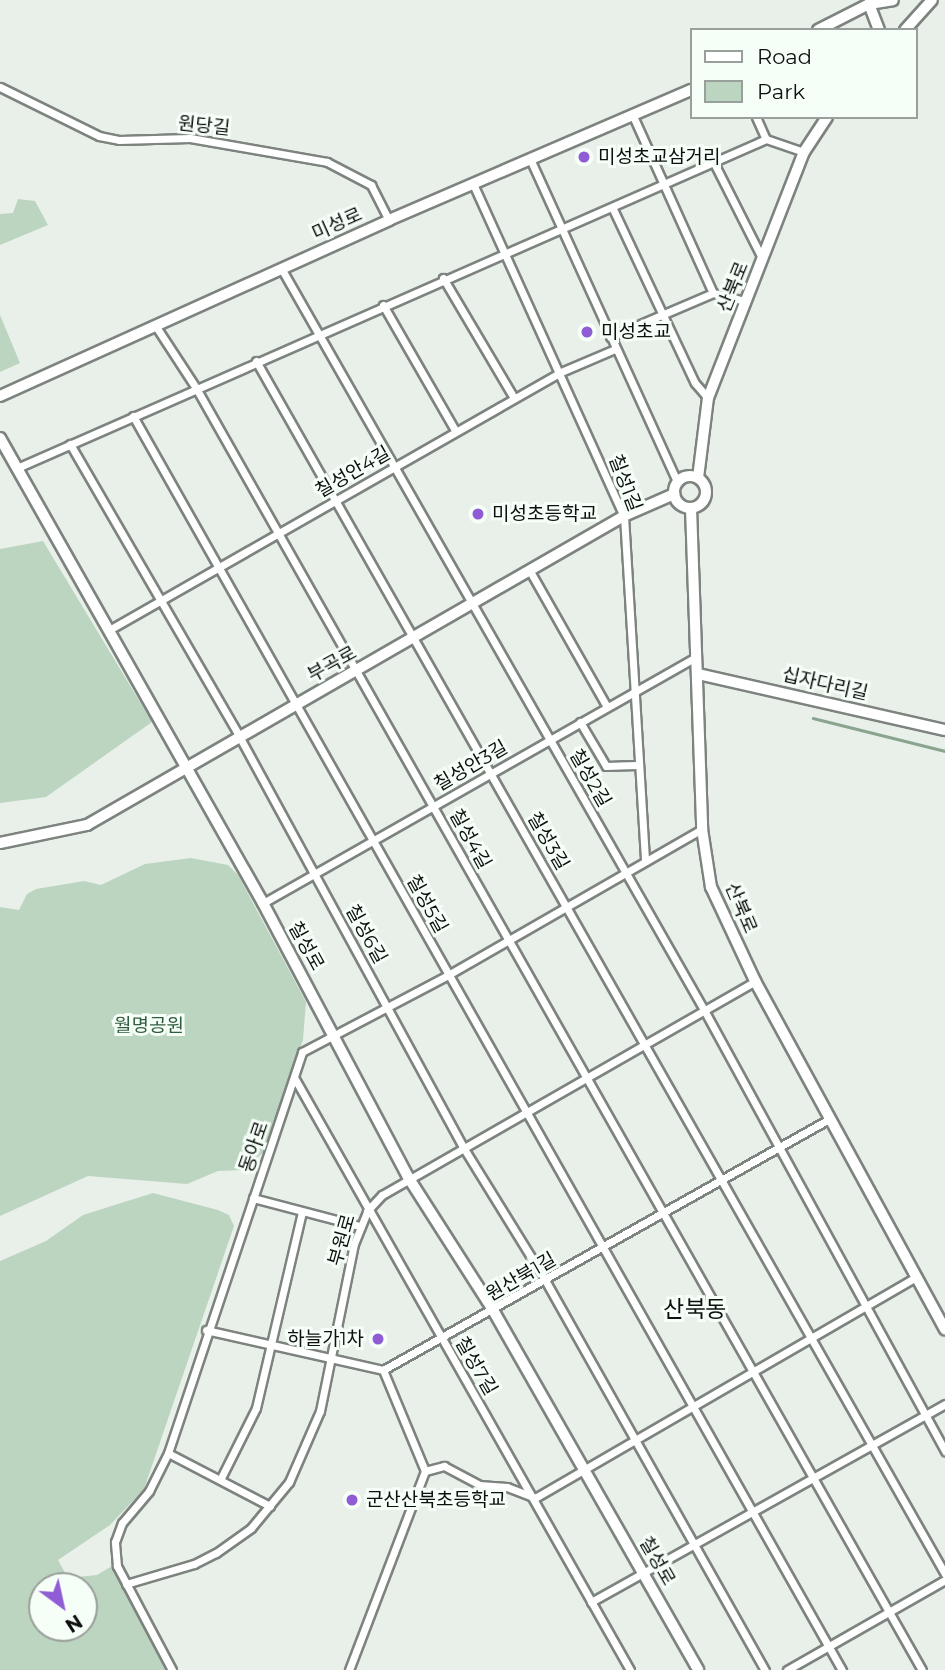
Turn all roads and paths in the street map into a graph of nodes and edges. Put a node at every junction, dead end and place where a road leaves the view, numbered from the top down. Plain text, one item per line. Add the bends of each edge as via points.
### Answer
1 (893, 0) edge
2 (932, 0) edge
3 (872, 2) edge
4 (825, 28) edge
5 (878, 28) edge
6 (907, 28) edge
7 (0, 88) edge
8 (690, 90) edge
9 (633, 116) junction
10 (757, 119) edge
11 (826, 119) edge
12 (766, 139) junction
13 (804, 152) junction
14 (531, 161) junction
15 (713, 161) junction
16 (663, 183) junction
17 (474, 186) junction
18 (613, 209) junction
19 (389, 220) junction
20 (561, 232) junction
21 (505, 255) junction
22 (763, 259) junction
23 (281, 268) junction
24 (443, 278) junction
25 (713, 292) junction
26 (746, 301) junction
27 (383, 305) junction
28 (664, 314) junction
29 (155, 325) junction
30 (318, 334) junction
31 (610, 337) junction
32 (615, 349) junction
33 (256, 361) junction
34 (561, 372) junction
35 (196, 388) junction
36 (0, 396) edge
37 (514, 398) junction
38 (708, 398) junction
39 (133, 416) junction
40 (456, 432) junction
41 (0, 438) edge
42 (70, 444) junction
43 (394, 467) junction
44 (17, 468) junction
45 (698, 478) junction
46 (677, 482) junction
47 (674, 494) junction
48 (336, 500) junction
49 (691, 508) junction
50 (624, 516) junction
51 (278, 534) junction
52 (219, 567) junction
53 (531, 573) junction
54 (159, 601) junction
55 (473, 605) junction
56 (109, 630) junction
57 (414, 638) junction
58 (696, 657) junction
59 (355, 671) junction
60 (698, 674) junction
61 (636, 688) junction
62 (295, 705) junction
63 (606, 705) junction
64 (580, 722) junction
65 (945, 730) edge
66 (239, 736) junction
67 (550, 740) junction
68 (638, 765) junction
69 (187, 767) junction
70 (491, 773) junction
71 (433, 805) junction
72 (702, 829) junction
73 (373, 839) junction
74 (0, 844) edge
75 (645, 861) junction
76 (315, 873) junction
77 (626, 873) junction
78 (263, 903) junction
79 (568, 906) junction
80 (508, 939) junction
81 (448, 975) junction
82 (755, 981) junction
83 (389, 1007) junction
84 (704, 1010) junction
85 (334, 1035) junction
86 (644, 1044) junction
87 (586, 1077) junction
88 (295, 1079) junction
89 (524, 1113) junction
90 (831, 1118) junction
91 (463, 1147) junction
92 (781, 1148) junction
93 (408, 1177) junction
94 (723, 1181) junction
95 (253, 1198) junction
96 (367, 1211) junction
97 (302, 1212) junction
98 (664, 1215) junction
99 (360, 1226) junction
100 (605, 1247) junction
101 (916, 1277) junction
102 (545, 1280) junction
103 (868, 1305) junction
104 (493, 1311) junction
105 (206, 1330) junction
106 (945, 1330) edge
107 (811, 1337) junction
108 (442, 1339) junction
109 (271, 1348) junction
110 (332, 1360) junction
111 (383, 1370) junction
112 (752, 1372) junction
113 (945, 1404) edge
114 (694, 1406) junction
115 (925, 1415) junction
116 (636, 1439) junction
117 (871, 1445) junction
118 (945, 1451) edge
119 (168, 1453) junction
120 (584, 1469) junction
121 (425, 1471) junction
122 (222, 1478) junction
123 (814, 1479) junction
124 (535, 1498) junction
125 (270, 1506) junction
126 (754, 1513) junction
127 (693, 1547) junction
128 (645, 1574) junction
129 (945, 1574) edge
130 (945, 1580) edge
131 (126, 1584) junction
132 (591, 1602) junction
133 (889, 1612) junction
134 (829, 1647) junction
135 (172, 1670) edge
136 (349, 1670) edge
137 (630, 1670) edge
138 (698, 1670) edge
139 (765, 1670) edge
140 (787, 1670) edge
141 (842, 1670) edge
142 (922, 1670) edge

1 - 3 street
2 - 6 street
3 - 4 street
3 - 5 street
7 - 19 street, 원당길 via 99,136 119,140 190,138 327,162 371,185
8 - 9 street, 미성로
9 - 14 street, 미성로
9 - 16 street
10 - 12 street
11 - 13 street, 산북로
12 - 13 street
12 - 15 street
13 - 22 street, 산북로
14 - 17 street, 미성로
14 - 20 street
15 - 16 street
15 - 22 street
16 - 18 street
16 - 25 street
17 - 19 street, 미성로
17 - 21 street, 칠성1길
18 - 20 street
18 - 28 street
19 - 23 street, 미성로
20 - 21 street
20 - 31 street
21 - 24 street
21 - 34 street, 칠성1길
22 - 26 street, 산북로
23 - 29 street, 미성로
23 - 30 street, 칠성2길
24 - 27 street
24 - 37 street
25 - 26 street
25 - 28 street
26 - 38 street, 산북로
27 - 30 street
27 - 40 street
28 - 31 street
28 - 38 street via 695,383
29 - 35 street, 칠성4길
29 - 36 street, 미성로
30 - 33 street
30 - 43 street, 칠성2길
31 - 32 street
32 - 34 street, 칠성안4길
32 - 46 street
33 - 35 street
33 - 48 street, 칠성3길
34 - 37 street, 칠성안4길
34 - 50 street, 칠성1길
35 - 39 street
35 - 51 street, 칠성4길
37 - 40 street, 칠성안4길
38 - 45 street, 산북로
39 - 42 street
39 - 52 street, 칠성5길
40 - 43 street, 칠성안4길
41 - 44 street, 칠성로
42 - 44 street
42 - 54 street, 칠성6길
43 - 48 street, 칠성안4길
43 - 55 street, 칠성2길
44 - 56 street, 칠성로
45 - 46 street via 689,476
45 - 49 street via 706,488 705,498
46 - 47 street
47 - 49 street via 678,504
47 - 50 street, 부곡로
48 - 51 street, 칠성안4길
48 - 57 street, 칠성3길
49 - 58 street, 산북로
50 - 53 street, 부곡로
50 - 61 street, 칠성1길
51 - 52 street, 칠성안4길
51 - 59 street, 칠성4길
52 - 54 street, 칠성안4길
52 - 62 street, 칠성5길
53 - 55 street, 부곡로
53 - 63 street
54 - 56 street, 칠성안4길
54 - 66 street, 칠성6길
55 - 57 street, 부곡로
55 - 67 street, 칠성2길
56 - 69 street, 칠성로
57 - 59 street, 부곡로
57 - 70 street, 칠성3길
58 - 60 street, 산북로
58 - 61 street, 칠성안3길
59 - 62 street, 부곡로
59 - 71 street, 칠성4길
60 - 65 street, 십자다리길
60 - 72 street, 산북로
61 - 63 street, 칠성안3길
61 - 68 street, 칠성1길
62 - 66 street, 부곡로
62 - 73 street, 칠성5길
63 - 64 street, 칠성안3길
64 - 67 street, 칠성안3길
64 - 68 street via 606,766
66 - 69 street, 부곡로
66 - 76 street, 칠성6길
67 - 70 street, 칠성안3길
67 - 77 street, 칠성2길
68 - 75 street, 칠성1길
69 - 74 street, 부곡로 via 87,825
69 - 78 street, 칠성로
70 - 71 street, 칠성안3길
70 - 79 street, 칠성3길
71 - 73 street, 칠성안3길
71 - 80 street, 칠성4길
72 - 75 street, 동아로
72 - 82 street, 산북로 via 712,887
73 - 76 street, 칠성안3길
73 - 81 street, 칠성5길
75 - 77 street, 동아로
76 - 78 street, 칠성안3길
76 - 83 street, 칠성6길
77 - 79 street, 동아로
77 - 84 street, 칠성2길
78 - 85 street, 칠성로
79 - 80 street, 동아로
79 - 86 street, 칠성3길
80 - 81 street, 동아로
80 - 87 street, 칠성4길
81 - 83 street, 동아로
81 - 89 street, 칠성5길
82 - 84 street, 부원로
82 - 90 street, 산북로
83 - 85 street, 동아로
83 - 91 street, 칠성6길
84 - 86 street, 부원로
84 - 92 street, 칠성2길
85 - 88 street, 동아로 via 302,1052
85 - 93 street, 칠성로
86 - 87 street, 부원로
86 - 94 street, 칠성3길
87 - 89 street, 부원로
87 - 98 street, 칠성4길
88 - 95 street, 동아로
88 - 96 street, 칠성7길
89 - 91 street, 부원로
89 - 100 street, 칠성5길
90 - 92 street, 원산북1길
90 - 101 street, 산북로
91 - 93 street, 부원로
91 - 102 street, 칠성6길
92 - 94 street, 원산북1길
92 - 103 street, 칠성2길
93 - 96 street, 부원로
93 - 104 street, 칠성로
94 - 98 street, 원산북1길
94 - 107 street, 칠성3길
95 - 97 street
95 - 105 street, 동아로
96 - 99 street, 부원로
96 - 108 street, 칠성7길
97 - 99 street
97 - 109 street
98 - 100 street, 원산북1길
98 - 112 street, 칠성4길
99 - 110 street, 부원로
100 - 102 street, 원산북1길
100 - 114 street, 칠성5길
101 - 103 street
101 - 106 street, 산북로
102 - 104 street, 원산북1길
102 - 116 street, 칠성6길
103 - 107 street
103 - 115 street, 칠성2길
104 - 108 street, 원산북1길
104 - 120 street, 칠성로
105 - 109 street
105 - 119 street, 동아로
107 - 112 street
107 - 117 street, 칠성3길
108 - 111 street, 원산북1길
108 - 124 street, 칠성7길
109 - 110 street
109 - 122 street via 256,1408
110 - 111 street
110 - 125 street, 부원로 via 304,1455
111 - 121 street
112 - 114 street
112 - 123 street, 칠성4길
113 - 115 street
114 - 116 street
114 - 126 street, 칠성5길
115 - 117 street
115 - 118 street, 칠성2길
116 - 120 street
116 - 127 street, 칠성6길
117 - 123 street
117 - 129 street, 칠성3길
119 - 122 street
119 - 131 street, 동아로 via 149,1491 122,1522 113,1555
120 - 124 street
120 - 128 street, 칠성로
121 - 124 street via 444,1466 479,1485 507,1487
121 - 136 street
122 - 125 street
123 - 126 street
123 - 133 street, 칠성4길
124 - 132 street, 칠성7길
125 - 131 street, 부원로 via 251,1528 216,1553
126 - 127 street
126 - 134 street, 칠성5길
127 - 128 street
127 - 139 street, 칠성6길
128 - 132 street
128 - 138 street, 칠성로
130 - 133 street
131 - 135 street, 동아로
132 - 137 street, 칠성7길
133 - 134 street
133 - 142 street, 칠성4길
134 - 140 street
134 - 141 street, 칠성5길

